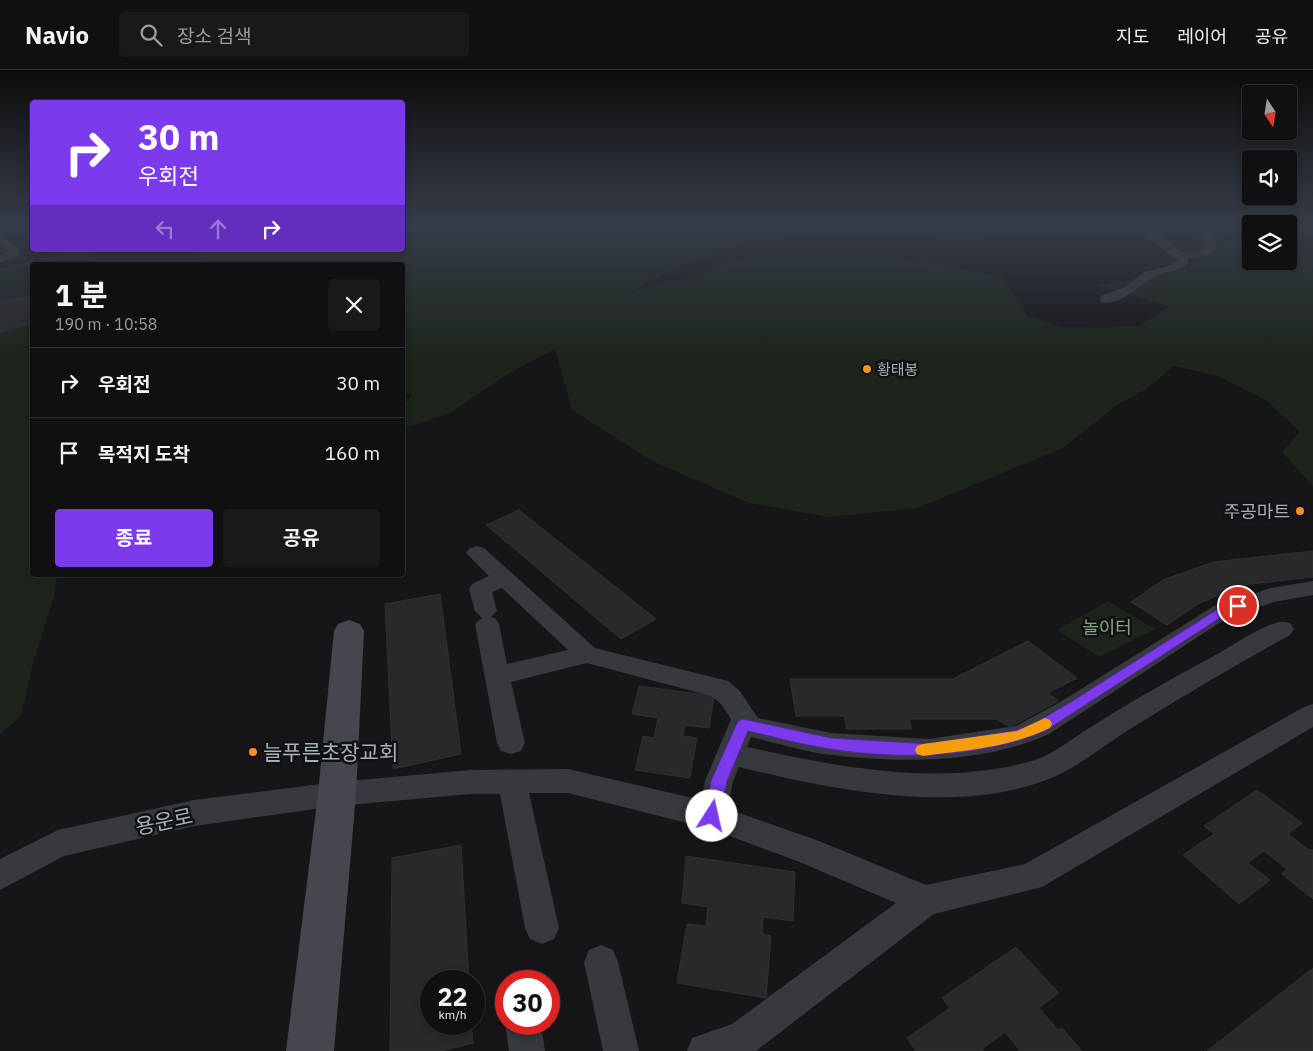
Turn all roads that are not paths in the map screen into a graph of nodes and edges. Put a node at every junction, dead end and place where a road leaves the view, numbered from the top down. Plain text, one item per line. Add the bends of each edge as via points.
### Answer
1 (1171, 269) edge
2 (1106, 299) dead end
3 (477, 553) dead end
4 (504, 578) junction
5 (1313, 588) edge
6 (1282, 629) dead end
7 (349, 631) dead end
8 (587, 654) junction
9 (498, 676) junction
10 (1313, 714) edge
11 (743, 724) junction
12 (511, 743) dead end
13 (730, 754) junction
14 (512, 782) junction
15 (336, 794) junction
16 (712, 816) junction
17 (0, 875) edge
18 (926, 900) junction
19 (542, 928) dead end
20 (600, 962) dead end
21 (524, 1035) edge
22 (310, 1051) edge
23 (526, 1051) edge
24 (621, 1051) edge
25 (705, 1051) edge

1 - 2 street via 1148,275 1129,290
3 - 4 street
4 - 8 street
4 - 9 street via 480,589
5 - 11 street via 1271,595 1222,612 1063,713 1019,736 929,750 831,744
6 - 13 street via 1042,770 990,781 926,784 851,779 795,770
7 - 15 main road
8 - 9 street
8 - 11 street via 719,688 738,706 745,718
9 - 12 street
10 - 18 street via 1031,877
11 - 13 street
13 - 16 street via 719,781
14 - 15 street, 용운로 via 471,782
14 - 16 street, 용운로 via 568,782
14 - 19 street
15 - 17 street, 용운로 via 194,813 58,844
15 - 22 main road
16 - 18 street, 용운로
18 - 25 street via 742,1039
20 - 24 street
21 - 23 street

